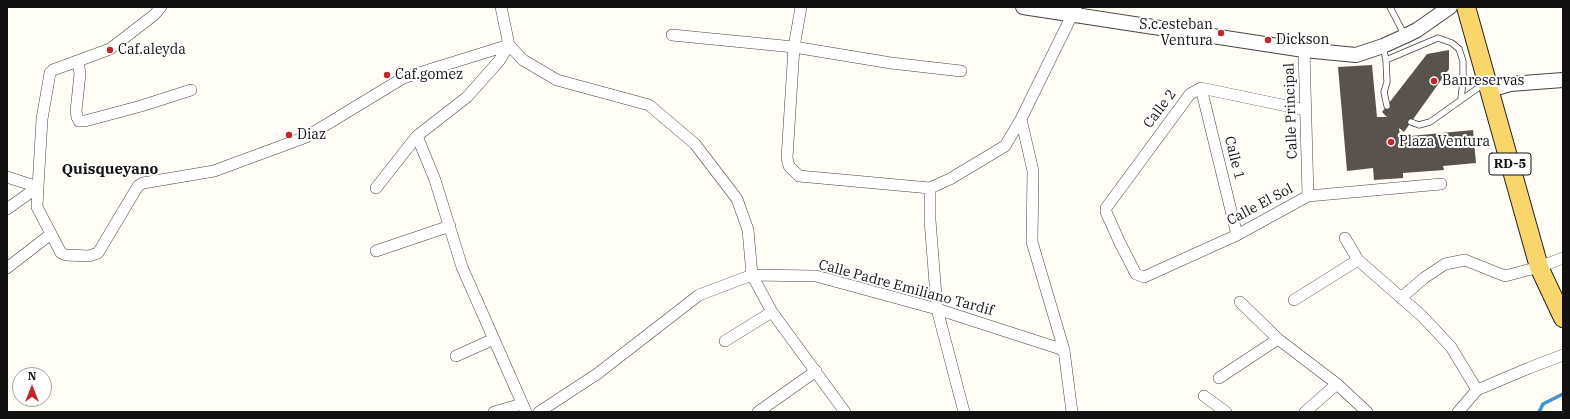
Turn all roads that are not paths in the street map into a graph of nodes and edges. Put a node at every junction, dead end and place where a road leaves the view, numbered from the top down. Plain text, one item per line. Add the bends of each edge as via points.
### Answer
1 (161, 7) edge
2 (500, 7) edge
3 (801, 7) edge
4 (1023, 7) edge
5 (1390, 7) edge
6 (1450, 7) edge
7 (1466, 7) edge
8 (1074, 11) edge
9 (672, 35) dead end
10 (1405, 36) junction
11 (509, 45) junction
12 (1383, 46) junction
13 (794, 47) junction
14 (1304, 50) junction
15 (1386, 60) junction
16 (78, 61) junction
17 (961, 71) dead end
18 (1563, 80) edge
19 (1488, 86) junction
20 (1201, 88) junction
21 (191, 90) dead end
22 (1462, 99) junction
23 (1387, 106) dead end
24 (1306, 110) junction
25 (1021, 119) junction
26 (1411, 122) dead end
27 (417, 136) junction
28 (7, 177) edge
29 (1441, 184) dead end
30 (38, 187) junction
31 (376, 188) dead end
32 (930, 188) junction
33 (1308, 196) junction
34 (7, 209) edge
35 (450, 226) junction
36 (51, 234) junction
37 (1237, 235) junction
38 (1345, 238) dead end
39 (1120, 243) joint
40 (376, 251) dead end
41 (1563, 258) edge
42 (1358, 260) junction
43 (1539, 267) junction
44 (7, 268) edge
45 (752, 276) junction
46 (1401, 298) junction
47 (1294, 300) dead end
48 (1240, 302) dead end
49 (937, 309) junction
50 (772, 312) junction
51 (1563, 318) edge
52 (494, 339) junction
53 (1278, 339) junction
54 (725, 341) dead end
55 (1064, 350) junction
56 (1563, 355) edge
57 (456, 356) dead end
58 (816, 372) junction
59 (1219, 378) dead end
60 (1337, 384) junction
61 (1477, 390) junction
62 (1204, 396) dead end
63 (524, 408) edge
64 (494, 412) edge
65 (538, 412) edge
66 (758, 412) edge
67 (845, 412) edge
68 (964, 412) edge
69 (1072, 412) edge
70 (1226, 412) edge
71 (1305, 412) edge
72 (1366, 412) edge
73 (1458, 412) edge

1 - 16 street via 110,49
2 - 11 street
3 - 13 street
4 - 8 street
5 - 10 lane
6 - 10 street
7 - 19 main road, RD-5
8 - 14 street
8 - 25 street
9 - 13 street
10 - 12 street
11 - 27 street via 467,96
11 - 36 street via 403,78 306,137 214,171 143,183 138,186 98,252 89,256 62,253
11 - 45 street via 523,60 557,80 649,105 694,144 737,199 748,230
12 - 14 street via 1356,55
12 - 15 lane
13 - 17 street via 891,63
13 - 32 street via 787,158 793,171 799,176
14 - 24 street, Calle Principal
15 - 22 lane via 1438,38 1452,43 1459,49 1463,61
15 - 23 lane via 1387,82 1384,92
16 - 21 street via 80,82 76,111 79,121 141,106
16 - 30 street via 53,70 48,78 42,119
18 - 19 street
19 - 22 lane
19 - 43 main road, RD-5
20 - 24 street
20 - 37 street, Calle 1
20 - 39 street, Calle 2 via 1190,94 1108,204 1106,212
22 - 26 lane via 1430,122 1419,125
24 - 33 street, Calle Principal
25 - 32 street via 1005,146
25 - 55 street via 1034,171 1032,242
27 - 31 street
27 - 35 street via 436,180
28 - 30 street
29 - 33 street, Calle El Sol
30 - 34 street
30 - 36 street via 37,207
32 - 49 street
33 - 37 street, Calle El Sol
35 - 40 street
35 - 52 street via 462,267
36 - 44 street
37 - 39 street, Calle El Sol via 1144,277 1136,274
38 - 42 street
41 - 43 street
42 - 46 street
42 - 47 street
43 - 46 street via 1504,276 1466,260 1445,264
43 - 51 main road, RD-5
45 - 49 street, Calle Padre Emiliano Tardif via 816,276
45 - 50 street
45 - 65 street, Calle Padre Emiliano Tardif via 699,295 597,374
46 - 61 street via 1451,347
48 - 53 street
49 - 55 street, Calle Padre Emiliano Tardif
49 - 68 street
50 - 54 street
50 - 58 street
52 - 57 street
52 - 63 street
53 - 59 street
53 - 60 street
55 - 69 street
56 - 61 street
58 - 66 street
58 - 67 street
60 - 71 street
60 - 72 street
61 - 73 street
62 - 70 street
63 - 64 street

